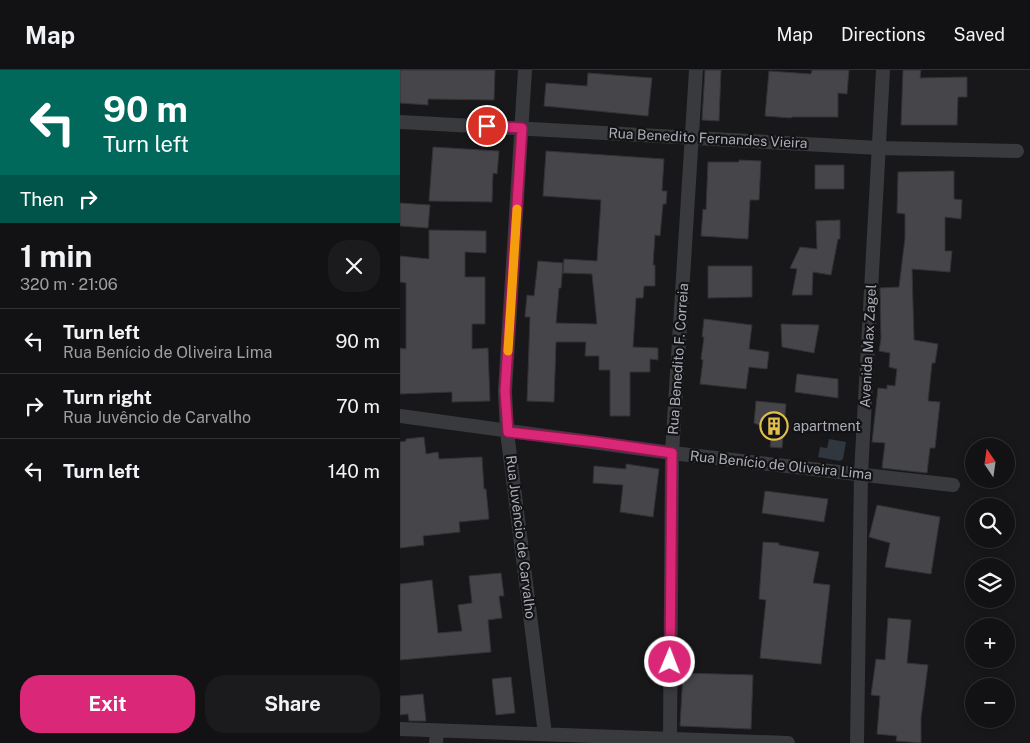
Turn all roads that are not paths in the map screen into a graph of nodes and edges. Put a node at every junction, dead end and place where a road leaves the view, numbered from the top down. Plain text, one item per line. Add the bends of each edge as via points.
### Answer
1 (525, 70) edge
2 (696, 70) edge
3 (883, 70) edge
4 (400, 122) edge
5 (522, 128) junction
6 (692, 137) junction
7 (878, 148) junction
8 (1017, 151) dead end
9 (400, 416) edge
10 (508, 432) junction
11 (672, 453) junction
12 (861, 474) junction
13 (953, 485) dead end
14 (400, 729) edge
15 (545, 734) junction
16 (436, 737) edge
17 (670, 738) junction
18 (595, 739) edge
19 (755, 742) edge
20 (788, 743) edge
21 (857, 743) edge

1 - 5 street, Rua Juvêncio de Carvalho
2 - 6 street, Rua Benedito F. Correia
3 - 7 street, Avenida Max Zagel
4 - 5 street, Rua Benedito Fernandes Vieira
5 - 6 street, Rua Benedito Fernandes Vieira
5 - 10 street, Rua Juvêncio de Carvalho via 505,391
6 - 7 street, Rua Benedito Fernandes Vieira
6 - 11 street, Rua Benedito F. Correia
7 - 8 street, Rua Benedito Fernandes Vieira
7 - 12 street, Avenida Max Zagel
9 - 10 street, Rua Benício de Oliveira Lima
10 - 11 street, Rua Benício de Oliveira Lima
10 - 15 street, Rua Juvêncio de Carvalho
11 - 12 street, Rua Benício de Oliveira Lima
11 - 17 street, Rua Benedito F. Correia
12 - 13 street, Rua Benício de Oliveira Lima
12 - 21 street, Avenida Max Zagel
14 - 16 street
15 - 16 street
15 - 18 street
17 - 18 street
17 - 19 street
19 - 20 street

